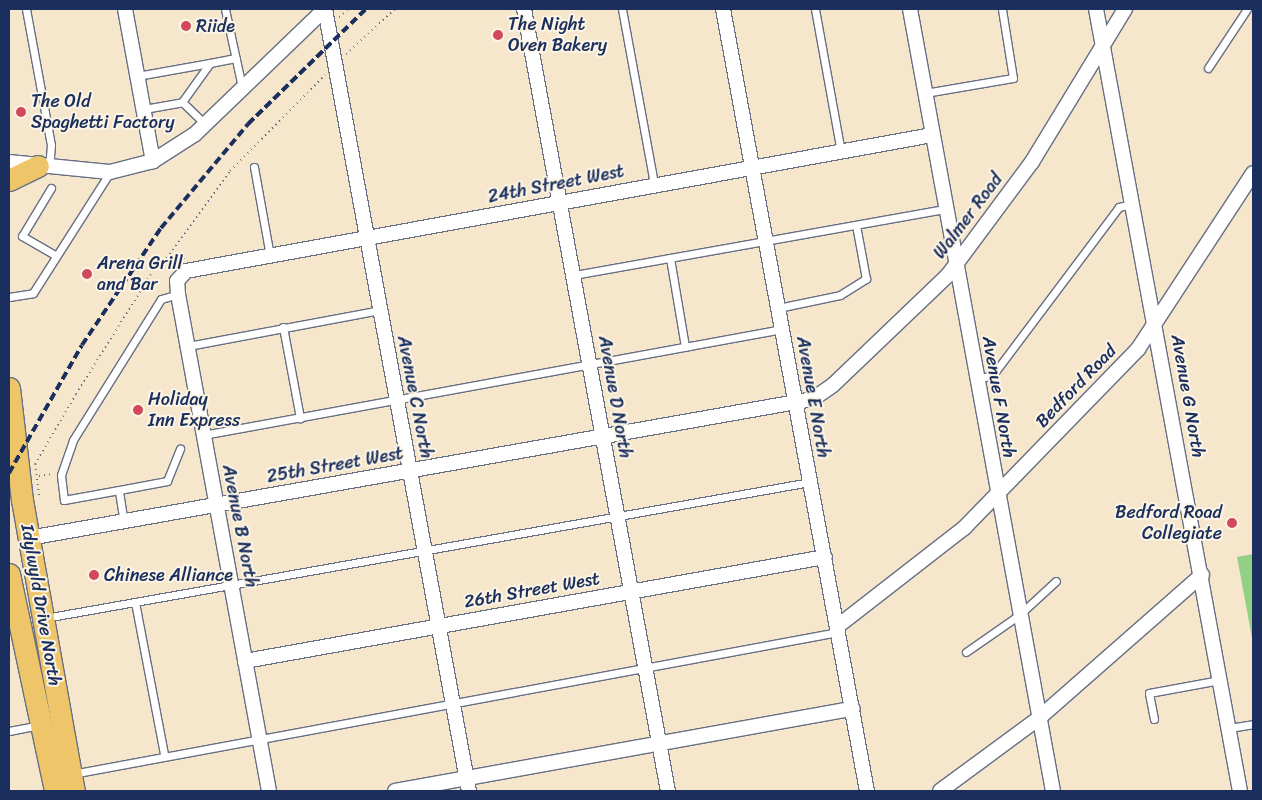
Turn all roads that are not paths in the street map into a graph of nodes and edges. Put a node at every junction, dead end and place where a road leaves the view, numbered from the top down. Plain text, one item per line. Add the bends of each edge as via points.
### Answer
1 (26, 9) edge
2 (125, 9) edge
3 (225, 9) edge
4 (325, 9) edge
5 (524, 9) edge
6 (622, 9) edge
7 (723, 9) edge
8 (815, 9) edge
9 (910, 9) edge
10 (1002, 9) edge
11 (1096, 9) edge
12 (1125, 9) edge
13 (1247, 9) edge
14 (1102, 41) junction
15 (236, 58) junction
16 (210, 63) junction
17 (1208, 68) dead end
18 (137, 76) junction
19 (242, 87) junction
20 (925, 93) junction
21 (182, 102) junction
22 (144, 109) junction
23 (205, 124) junction
24 (932, 135) junction
25 (841, 152) junction
26 (153, 161) junction
27 (9, 162) edge
28 (44, 166) junction
29 (254, 166) dead end
30 (753, 168) junction
31 (110, 172) junction
32 (1253, 173) edge
33 (9, 180) edge
34 (654, 184) junction
35 (51, 188) dead end
36 (559, 203) junction
37 (1132, 204) junction
38 (945, 209) junction
39 (856, 225) junction
40 (366, 239) junction
41 (766, 241) junction
42 (56, 256) junction
43 (270, 256) junction
44 (670, 258) junction
45 (956, 264) junction
46 (186, 271) joint
47 (574, 275) junction
48 (178, 294) junction
49 (9, 297) edge
50 (778, 308) junction
51 (380, 310) junction
52 (1156, 324) junction
53 (283, 327) junction
54 (782, 330) junction
55 (188, 346) junction
56 (685, 347) junction
57 (590, 364) junction
58 (977, 378) junction
59 (9, 388) edge
60 (396, 400) junction
61 (796, 404) junction
62 (300, 418) junction
63 (203, 435) junction
64 (604, 438) junction
65 (12, 447) edge
66 (180, 449) dead end
67 (410, 471) junction
68 (810, 482) junction
69 (9, 483) edge
70 (119, 490) junction
71 (998, 495) junction
72 (30, 498) junction
73 (217, 506) junction
74 (617, 516) junction
75 (124, 524) junction
76 (29, 538) junction
77 (425, 548) junction
78 (825, 557) junction
79 (9, 574) edge
80 (1202, 575) junction
81 (1056, 581) dead end
82 (232, 584) junction
83 (631, 591) junction
84 (136, 602) junction
85 (15, 606) junction
86 (1020, 615) junction
87 (44, 618) junction
88 (439, 626) junction
89 (838, 629) junction
90 (966, 652) dead end
91 (51, 658) junction
92 (245, 660) junction
93 (644, 669) junction
94 (1220, 680) junction
95 (453, 704) junction
96 (853, 709) junction
97 (1039, 718) junction
98 (1154, 719) dead end
99 (42, 724) junction
100 (1253, 724) edge
101 (1229, 728) junction
102 (9, 731) edge
103 (260, 739) junction
104 (660, 743) junction
105 (164, 754) junction
106 (73, 783) edge
107 (468, 785) edge
108 (55, 791) edge
109 (269, 791) edge
110 (395, 791) edge
111 (668, 791) edge
112 (867, 791) edge
113 (940, 791) edge
114 (1053, 791) edge
115 (1240, 791) edge

1 - 28 lane via 51,146
2 - 18 street
3 - 15 lane
4 - 19 street
4 - 40 street, Avenue C North
5 - 36 street, Avenue D North
6 - 34 lane
7 - 30 street, Avenue E North
8 - 25 lane
9 - 20 street, Avenue F North
10 - 20 lane via 1013,78
11 - 14 street, Avenue G North
12 - 14 street, Walmer Road
13 - 17 lane
14 - 37 street, Avenue G North
14 - 45 street, Walmer Road via 1032,162
15 - 16 lane
15 - 19 lane
16 - 18 lane
16 - 21 lane
18 - 22 street
19 - 23 street
20 - 24 street, Avenue F North
21 - 22 lane
21 - 23 lane
22 - 26 street
23 - 26 street
24 - 25 street, 24th Street West
24 - 38 street, Avenue F North
25 - 30 street, 24th Street West
26 - 31 street
27 - 28 street
28 - 31 street
28 - 33 main road
29 - 43 lane
30 - 34 street, 24th Street West
30 - 41 street, Avenue E North
31 - 42 lane
32 - 52 street, Bedford Road
34 - 36 street, 24th Street West
35 - 42 lane via 22,236
36 - 40 street, 24th Street West
36 - 47 street, Avenue D North
37 - 52 street, Avenue G North
37 - 58 lane via 1119,207 992,376
38 - 39 lane
38 - 45 street, Avenue F North
39 - 41 lane
39 - 50 lane via 866,279 840,296
40 - 43 street, 24th Street West
40 - 51 street, Avenue C North
41 - 44 lane
41 - 50 street, Avenue E North
42 - 49 lane via 33,293
43 - 46 street, 24th Street West
44 - 47 lane
44 - 56 lane
45 - 58 street, Avenue F North
45 - 61 street, Walmer Road via 833,385
46 - 48 street, Avenue B North via 177,281
47 - 57 street, Avenue D North
48 - 55 street, Avenue B North
48 - 70 lane via 161,299 73,440 61,475 64,500
50 - 54 street, Avenue E North
51 - 53 lane
51 - 60 street, Avenue C North
52 - 71 street, Bedford Road via 1138,349
52 - 80 street, Avenue G North
53 - 55 lane
53 - 62 lane
54 - 56 lane
54 - 61 street, Avenue E North
55 - 63 street, Avenue B North
56 - 57 lane
57 - 60 lane
57 - 64 street, Avenue D North
58 - 71 street, Avenue F North
59 - 65 main road, Idylwyld Drive North
60 - 62 lane
60 - 67 street, Avenue C North
61 - 64 street, 25th Street West
61 - 68 street, Avenue E North
62 - 63 lane
63 - 73 street, Avenue B North
64 - 67 street, 25th Street West
64 - 74 street, Avenue D North
65 - 72 main road, Idylwyld Drive North
66 - 70 lane via 167,481
67 - 73 street, 25th Street West
67 - 77 street, Avenue C North
68 - 74 lane
68 - 78 street, Avenue E North
69 - 72 main road
70 - 75 lane
71 - 86 street, Avenue F North
71 - 89 street, Bedford Road via 964,528
72 - 76 main road, Idylwyld Drive North
73 - 75 street, 25th Street West
73 - 82 street, Avenue B North
74 - 77 lane
74 - 83 street, Avenue D North
75 - 76 street, 25th Street West
76 - 87 main road, Idylwyld Drive North
77 - 82 lane
77 - 88 street, Avenue C North
78 - 83 street, 26th Street West
78 - 89 street, Avenue E North
79 - 85 main road, Idylwyld Drive North
80 - 94 street, Avenue G North
80 - 97 street
81 - 86 lane
82 - 84 lane
82 - 92 street, Avenue B North
83 - 88 street, 26th Street West
83 - 93 street, Avenue D North
84 - 87 lane
84 - 105 lane
85 - 91 main road via 36,658
85 - 99 main road, Idylwyld Drive North
86 - 90 lane
86 - 97 street, Avenue F North
87 - 91 main road, Idylwyld Drive North
88 - 92 street, 26th Street West
88 - 95 street, Avenue C North
89 - 93 lane
89 - 96 street, Avenue E North
91 - 106 main road, Idylwyld Drive North
92 - 103 street, Avenue B North
93 - 95 lane
93 - 104 street, Avenue D North
94 - 98 lane via 1149,693
94 - 101 street, Avenue G North
95 - 103 lane
95 - 107 street, Avenue C North
96 - 104 street
96 - 112 street, Avenue E North
97 - 113 street
97 - 114 street, Avenue F North
99 - 102 lane
99 - 108 main road, Idylwyld Drive North
100 - 101 lane
101 - 115 street, Avenue G North
103 - 105 lane
103 - 109 street, Avenue B North
104 - 107 street
104 - 111 street, Avenue D North
105 - 106 lane
107 - 110 street

